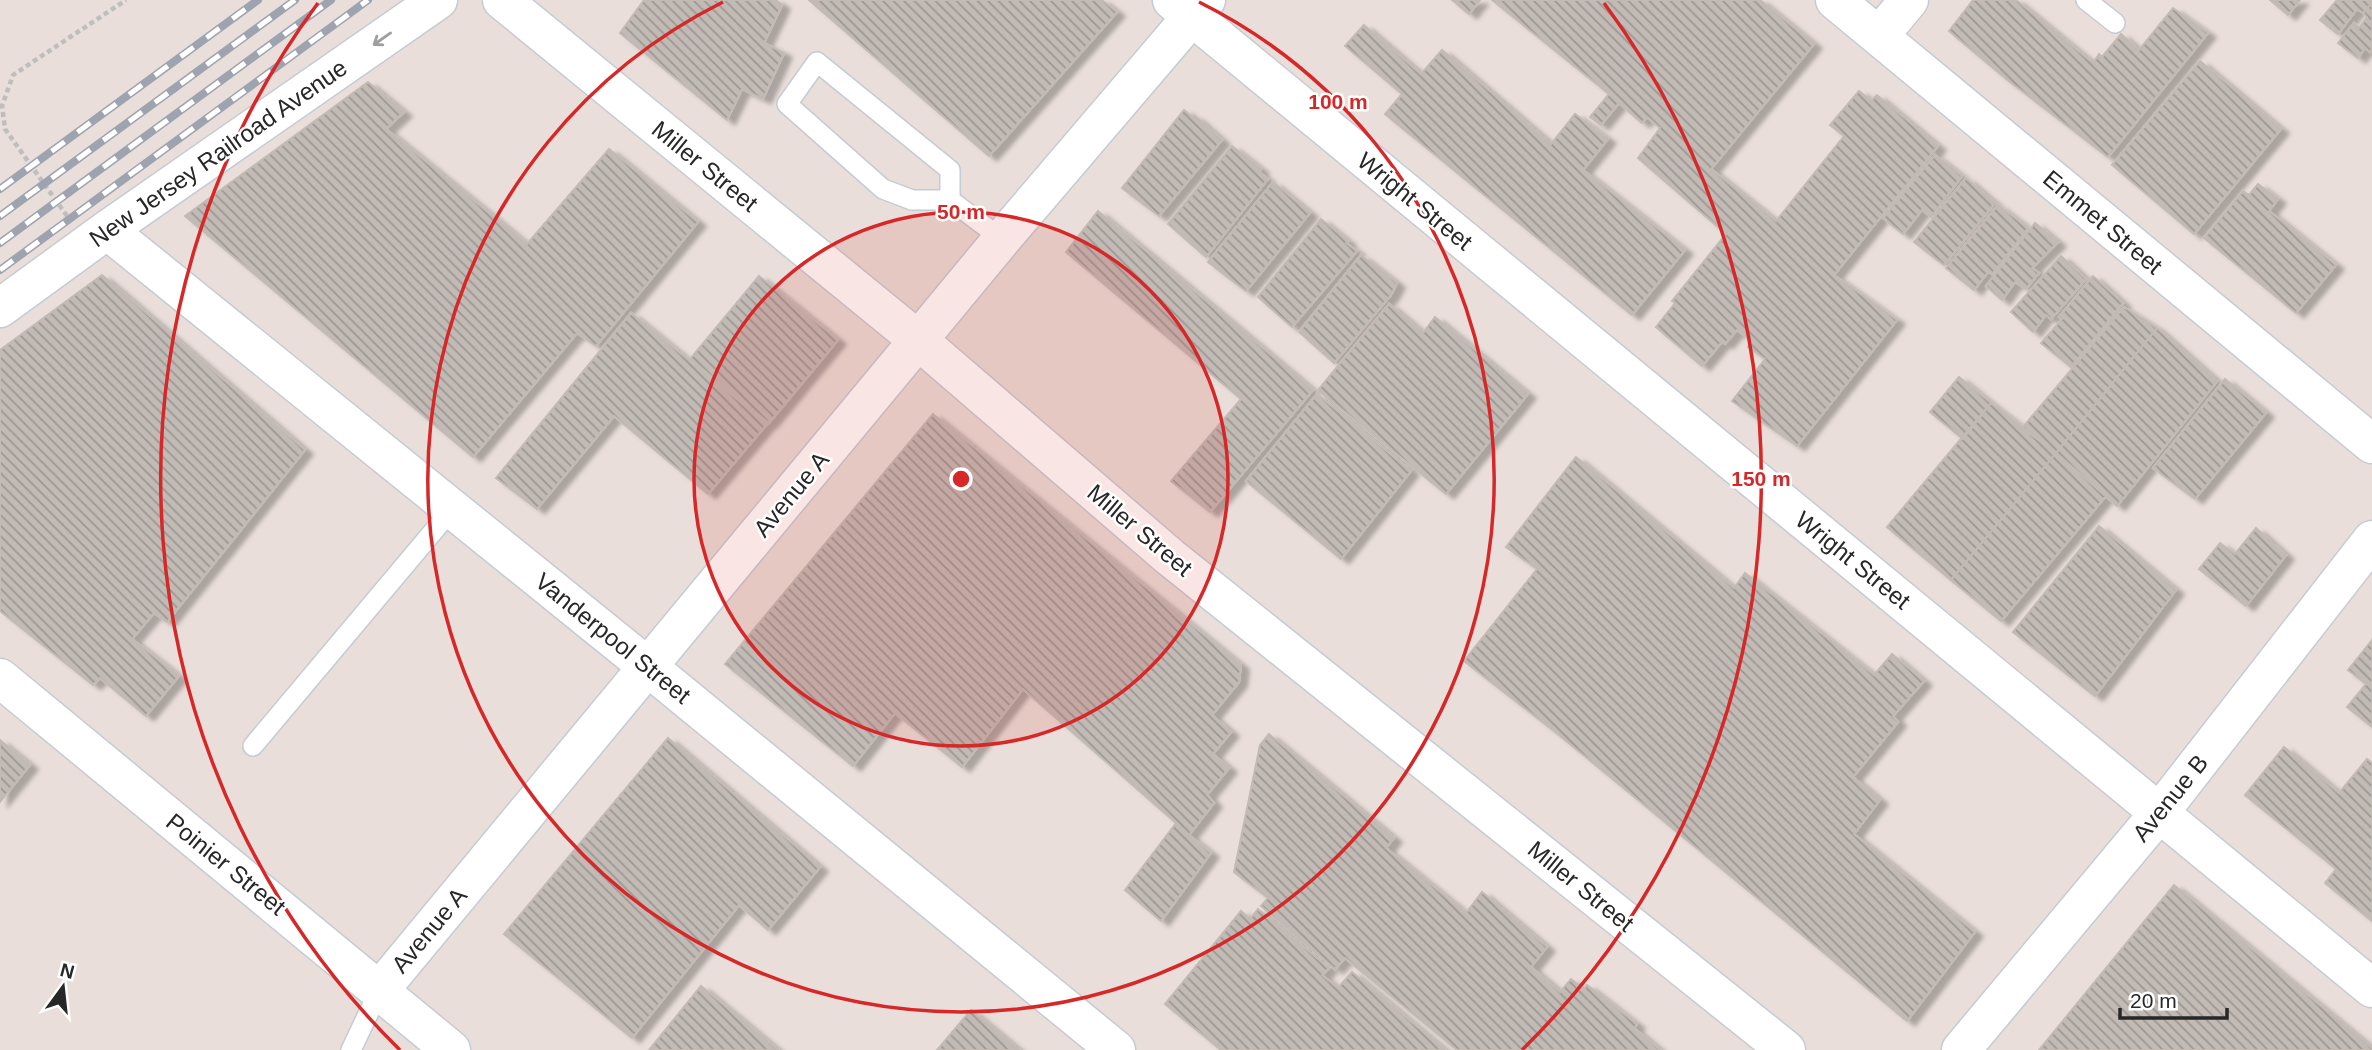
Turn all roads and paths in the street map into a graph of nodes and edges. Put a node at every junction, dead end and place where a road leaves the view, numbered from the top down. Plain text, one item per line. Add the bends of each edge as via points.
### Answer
1 (126, 0) edge
2 (438, 0) edge
3 (502, 0) edge
4 (1835, 0) edge
5 (1909, 0) edge
6 (2086, 0) edge
7 (1190, 6) edge
8 (2115, 23) dead end
9 (1879, 36) junction
10 (950, 200) junction
11 (97, 237) junction
12 (1002, 239) junction
13 (0, 309) edge
14 (918, 340) junction
15 (2372, 444) edge
16 (453, 508) junction
17 (2372, 540) edge
18 (649, 667) junction
19 (0, 678) edge
20 (253, 746) dead end
21 (2160, 812) junction
22 (2372, 988) edge
23 (379, 990) junction
24 (351, 1050) edge
25 (451, 1050) edge
26 (1116, 1050) edge
27 (1786, 1050) edge
28 (1961, 1050) edge

1 - 11 path via 13,75 2,106 5,129
2 -> 11 street, New Jersey Railroad Avenue
3 - 14 street, Miller Street
4 - 9 street, Emmet Street
5 - 9 street
6 - 8 lane
7 - 12 street, Avenue A
7 - 21 street, Wright Street
9 - 15 street, Emmet Street
10 - 10 lane via 912,200 883,189 787,104 817,62 950,170
10 - 12 lane
11 - 13 street, New Jersey Railroad Avenue
11 - 16 street, Vanderpool Street
12 - 14 street, Avenue A
14 - 18 street, Avenue A
14 - 27 street, Miller Street via 1170,557
16 - 18 street, Vanderpool Street
16 - 20 lane
17 - 21 street, Avenue B
18 - 23 street, Avenue A
18 - 26 street, Vanderpool Street
19 - 23 street, Poinier Street
21 - 22 street, Wright Street
21 - 28 street, Avenue B
23 - 24 lane
23 - 25 street, Poinier Street

